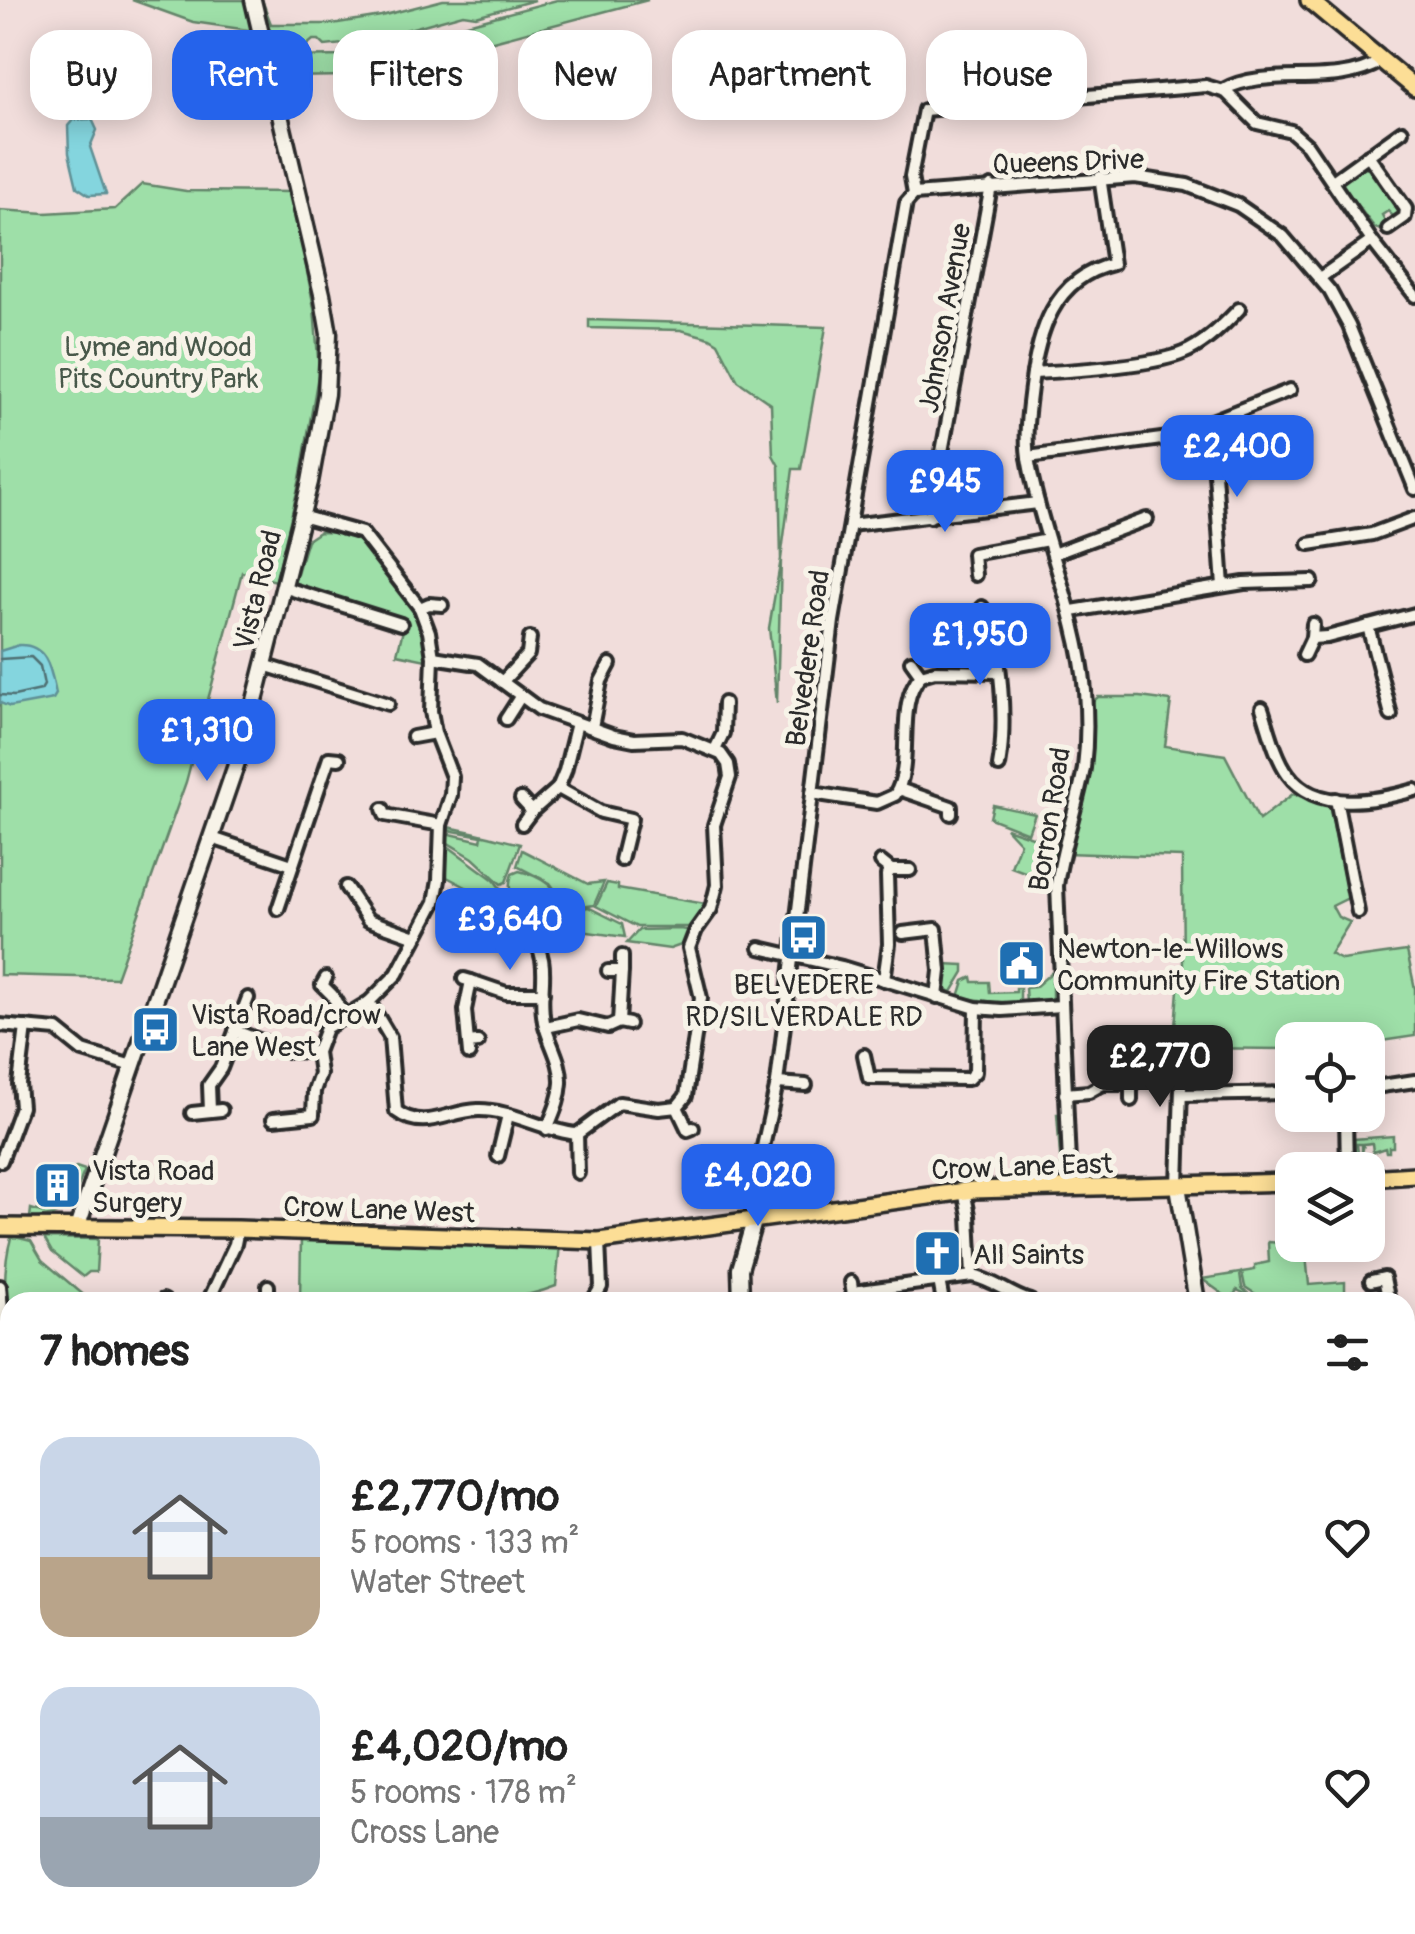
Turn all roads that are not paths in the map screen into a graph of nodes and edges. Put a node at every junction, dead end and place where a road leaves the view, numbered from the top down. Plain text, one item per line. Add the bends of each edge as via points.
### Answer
1 (254, 0) edge
2 (1308, 0) edge
3 (1380, 60) junction
4 (1415, 88) edge
5 (1222, 90) junction
6 (1402, 132) dead end
7 (1368, 155) junction
8 (1100, 177) junction
9 (1334, 180) junction
10 (990, 186) junction
11 (914, 194) junction
12 (1386, 212) dead end
13 (1372, 240) junction
14 (1320, 277) junction
15 (1415, 296) edge
16 (1239, 309) dead end
17 (1033, 373) junction
18 (1290, 390) dead end
19 (1204, 426) junction
20 (1028, 457) junction
21 (1415, 489) edge
22 (1038, 504) junction
23 (301, 516) junction
24 (930, 517) junction
25 (1415, 518) edge
26 (1147, 519) dead end
27 (850, 525) junction
28 (1048, 540) junction
29 (1309, 544) dead end
30 (1053, 554) junction
31 (975, 576) dead end
32 (1312, 580) dead end
33 (1223, 586) junction
34 (283, 587) junction
35 (981, 607) dead end
36 (420, 608) junction
37 (444, 608) dead end
38 (1072, 611) junction
39 (1415, 614) edge
40 (401, 624) dead end
41 (1313, 624) dead end
42 (1368, 626) junction
43 (530, 638) dead end
44 (1312, 638) junction
45 (1304, 655) dead end
46 (433, 657) junction
47 (911, 661) dead end
48 (610, 664) dead end
49 (264, 665) junction
50 (998, 672) junction
51 (921, 676) junction
52 (502, 682) junction
53 (520, 696) junction
54 (725, 703) dead end
55 (388, 704) dead end
56 (1262, 708) dead end
57 (1392, 714) dead end
58 (506, 719) dead end
59 (577, 723) junction
60 (592, 727) junction
61 (435, 733) junction
62 (413, 737) dead end
63 (715, 750) junction
64 (339, 759) dead end
65 (999, 767) dead end
66 (558, 788) junction
67 (899, 789) junction
68 (1415, 790) edge
69 (812, 793) junction
70 (521, 799) dead end
71 (1336, 799) junction
72 (952, 807) dead end
73 (532, 811) junction
74 (384, 815) dead end
75 (522, 824) dead end
76 (441, 825) junction
77 (212, 838) junction
78 (621, 860) dead end
79 (292, 865) junction
80 (910, 870) dead end
81 (346, 888) dead end
82 (278, 909) dead end
83 (1342, 910) dead end
84 (544, 918) dead end
85 (903, 933) dead end
86 (416, 936) junction
87 (760, 948) dead end
88 (622, 956) dead end
89 (793, 956) junction
90 (608, 971) dead end
91 (622, 971) junction
92 (884, 980) junction
93 (322, 985) dead end
94 (543, 993) junction
95 (253, 996) dead end
96 (937, 998) junction
97 (368, 1002) junction
98 (1061, 1006) junction
99 (976, 1008) junction
100 (344, 1016) junction
101 (0, 1025) edge
102 (26, 1026) junction
103 (546, 1027) junction
104 (235, 1032) junction
105 (472, 1047) dead end
106 (317, 1052) junction
107 (1182, 1054) dead end
108 (864, 1055) dead end
109 (132, 1066) junction
110 (1415, 1081) edge
111 (777, 1083) junction
112 (806, 1085) dead end
113 (1385, 1085) edge
114 (1275, 1093) edge
115 (1065, 1094) junction
116 (1181, 1095) junction
117 (1130, 1100) dead end
118 (678, 1107) junction
119 (396, 1111) junction
120 (192, 1113) dead end
121 (508, 1116) junction
122 (273, 1119) dead end
123 (386, 1120) dead end
124 (547, 1129) junction
125 (687, 1131) dead end
126 (577, 1134) junction
127 (3, 1144) edge
128 (498, 1156) dead end
129 (0, 1161) edge
130 (578, 1172) dead end
131 (95, 1175) junction
132 (1415, 1175) edge
133 (1385, 1177) edge
134 (1275, 1183) edge
135 (1178, 1186) junction
136 (1070, 1187) junction
137 (964, 1191) junction
138 (755, 1218) junction
139 (722, 1224) junction
140 (0, 1227) edge
141 (71, 1228) junction
142 (127, 1229) junction
143 (238, 1230) junction
144 (599, 1241) junction
145 (740, 1269) junction
146 (1397, 1274) dead end
147 (972, 1276) junction
148 (1384, 1278) junction
149 (939, 1280) junction
150 (1371, 1280) dead end
151 (268, 1286) dead end
152 (213, 1292) edge
153 (268, 1292) edge
154 (598, 1292) edge
155 (741, 1292) edge
156 (853, 1292) edge
157 (941, 1292) edge
158 (1010, 1292) edge
159 (1195, 1292) edge
160 (1387, 1292) edge

1 - 23 main road, Vista Road via 329,334 326,394
2 - 3 main road
3 - 4 main road
3 - 5 street via 1359,72
5 - 9 street via 1257,123 1303,140
5 - 11 street, Belvedere Road via 1206,86 924,110
6 - 7 street
7 - 9 street
7 - 12 street via 1405,206 1405,217 1391,227
8 - 10 street, Queens Drive
8 - 14 street, Queens Drive via 1216,194 1270,226
8 - 17 street, Borron Road via 1113,264 1077,281 1056,301 1042,328
9 - 13 street
10 - 11 street, Queens Drive
10 - 24 street, Johnson Avenue
11 - 27 street, Belvedere Road via 906,203
13 - 14 street
13 - 15 street
14 - 21 street, Queens Drive via 1349,326
16 - 17 street via 1184,353
17 - 20 street, Borron Road
18 - 19 street
19 - 20 street via 1146,442
19 - 33 street via 1214,459
20 - 22 street, Borron Road
22 - 24 street
22 - 28 street, Borron Road
23 - 34 main road, Vista Road
23 - 36 street via 362,533
24 - 27 street
25 - 29 street via 1372,534
26 - 30 street
27 - 69 street, Belvedere Road
28 - 30 street, Borron Road
28 - 31 street via 968,555
30 - 38 street, Borron Road
32 - 33 street
33 - 38 street
34 - 40 street
34 - 49 main road, Vista Road
35 - 50 street via 992,629
36 - 37 street
36 - 46 street
38 - 98 street, Borron Road via 1085,692 1084,760 1057,886
39 - 42 street
41 - 44 street
42 - 44 street
42 - 57 street
43 - 52 street via 528,654
44 - 45 street
46 - 52 street via 472,662
46 - 61 street
47 - 51 street
48 - 60 street
49 - 55 street
49 - 77 main road, Vista Road
50 - 51 street
50 - 65 street
51 - 67 street via 911,690
52 - 53 street
53 - 58 street
53 - 59 street
54 - 63 street
56 - 71 street via 1290,777 1309,792
59 - 60 street
59 - 66 street
60 - 63 street via 634,740 682,738
61 - 62 street
61 - 76 street via 452,777
63 - 118 street via 726,759 730,777 714,825 714,901 690,948 701,998 686,1096
64 - 79 street via 328,758
66 - 73 street
66 - 78 street via 601,812 632,814
67 - 69 street via 877,803
67 - 72 street
68 - 71 street via 1384,799
69 - 89 street, Belvedere Road
70 - 73 street
71 - 83 street via 1356,906
73 - 75 street
74 - 76 street
76 - 86 street via 437,895
77 - 79 street
77 - 109 main road, Vista Road
79 - 82 street
80 - 92 street via 886,866
81 - 86 street via 368,920
84 - 94 street via 526,925 543,955
85 - 96 street via 936,929
86 - 97 street via 397,974
87 - 89 street
88 - 91 street
89 - 92 street
89 - 111 street, Belvedere Road
90 - 91 street
91 - 103 street via 624,1023 608,1028 572,1020
92 - 96 street
93 - 100 street
94 - 103 street
94 - 105 street via 506,993 468,980
95 - 104 street
96 - 99 street
97 - 100 street
97 - 119 street via 390,1037
98 - 99 street
98 - 115 street, Borron Road
99 - 108 street via 975,1067 968,1079 869,1083
100 - 106 street via 326,1028
101 - 102 street
102 - 109 street via 57,1030 83,1051
102 - 127 street via 21,1107
103 - 124 street via 561,1079
104 - 106 street
104 - 120 street via 209,1085 216,1111
106 - 122 street via 313,1115
107 - 116 street
109 - 131 main road, Vista Road
110 - 113 street
111 - 112 street
111 - 138 street, Belvedere Road
114 - 116 street
115 - 117 street via 1135,1084
115 - 136 street, Borron Road
116 - 135 street
118 - 125 street
118 - 126 street via 619,1103
119 - 121 street via 415,1121 477,1110
119 - 123 street
121 - 124 street
121 - 128 street
124 - 126 street
126 - 130 street
127 - 129 street
131 - 141 main road, Vista Road
131 - 142 main road via 94,1216
132 - 133 main road
134 - 135 main road, Crow Lane East
135 - 136 main road, Crow Lane East
135 - 159 main road
136 - 137 main road, Crow Lane East
137 - 138 main road, Crow Lane East
137 - 147 street
138 - 139 main road, Crow Lane West
138 - 145 main road
139 - 144 main road, Crow Lane West
139 - 145 main road via 738,1239
140 - 141 main road, Crow Lane West
141 - 142 main road, Crow Lane West
142 - 143 main road, Crow Lane West
143 - 144 main road, Crow Lane West
143 - 152 street
144 - 154 street
145 - 155 main road
146 - 148 street
147 - 149 street
147 - 158 street
148 - 150 street
148 - 160 street
149 - 156 street
149 - 157 street
151 - 153 street

